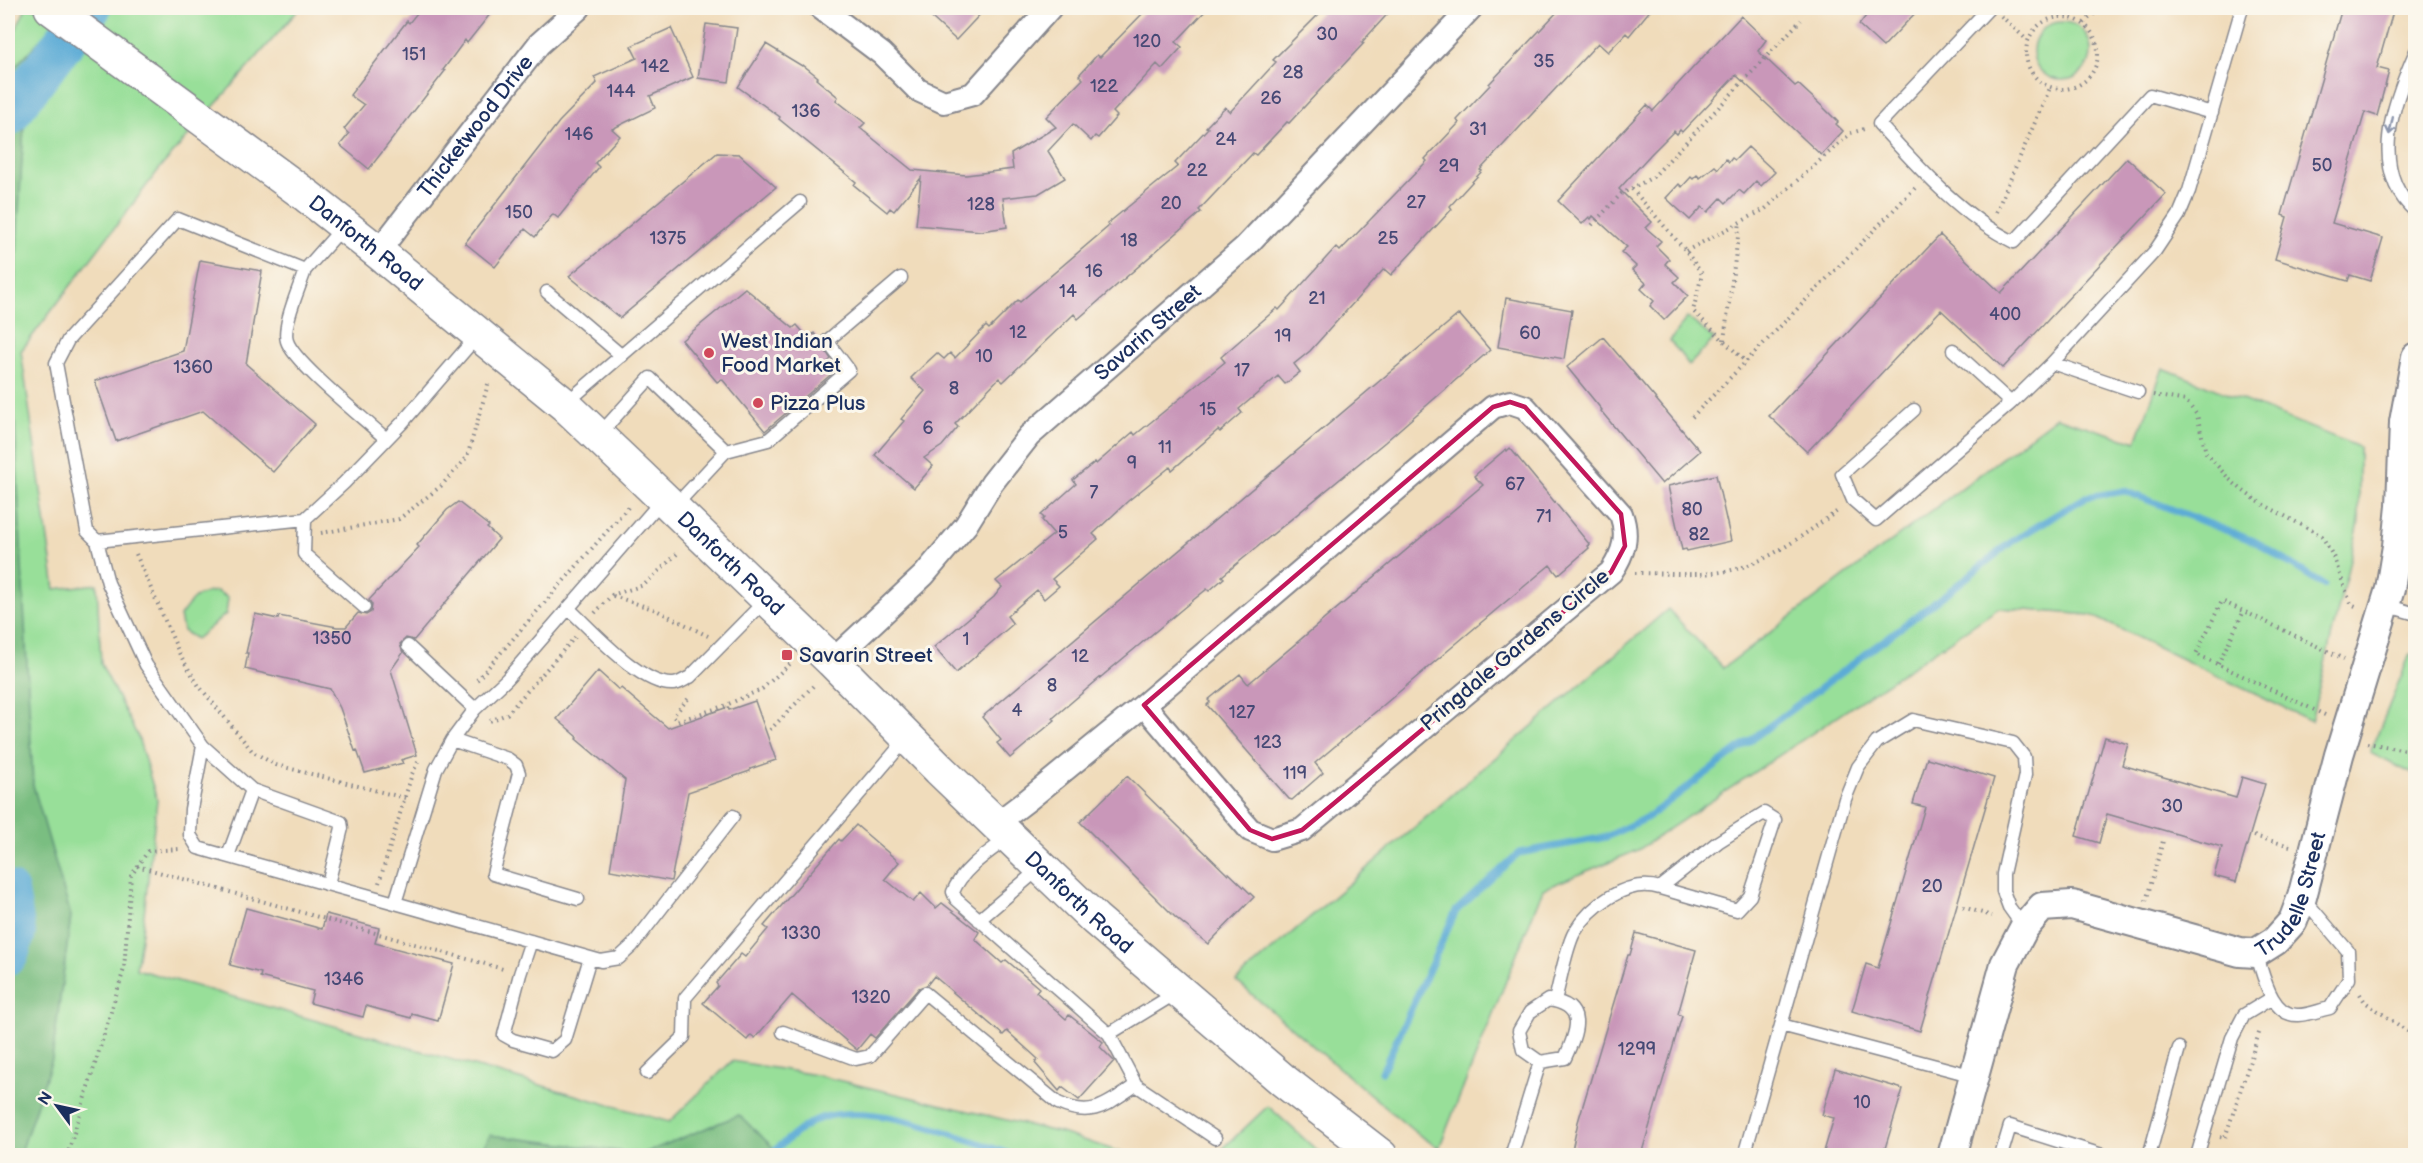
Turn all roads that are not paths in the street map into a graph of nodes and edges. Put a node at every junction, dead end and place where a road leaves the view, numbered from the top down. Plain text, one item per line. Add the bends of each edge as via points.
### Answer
1 (51, 8) edge
2 (579, 8) edge
3 (821, 8) edge
4 (1050, 8) edge
5 (1471, 8) edge
6 (2242, 8) edge
7 (1993, 10) edge
8 (2415, 51) edge
9 (2212, 113) junction
10 (800, 202) dead end
11 (2415, 212) edge
12 (344, 225) junction
13 (378, 252) junction
14 (305, 270) junction
15 (901, 278) dead end
16 (547, 292) dead end
17 (479, 334) junction
18 (1953, 350) dead end
19 (622, 356) junction
20 (2415, 357) edge
21 (2052, 363) junction
22 (2138, 392) road end
23 (2011, 403) junction
24 (565, 405) junction
25 (1914, 410) dead end
26 (597, 436) junction
27 (386, 439) junction
28 (726, 451) junction
29 (669, 503) junction
30 (2408, 506) edge
31 (305, 519) junction
32 (97, 541) junction
33 (767, 599) junction
34 (364, 607) dead end
35 (568, 608) junction
36 (2384, 611) junction
37 (2415, 614) edge
38 (408, 646) dead end
39 (823, 673) junction
40 (1144, 705) junction
41 (476, 709) junction
42 (908, 737) junction
43 (452, 740) junction
44 (203, 747) junction
45 (252, 790) junction
46 (733, 816) dead end
47 (1002, 831) junction
48 (228, 856) junction
49 (1041, 868) junction
50 (328, 884) junction
51 (1660, 888) junction
52 (2302, 897) junction
53 (578, 899) dead end
54 (395, 903) junction
55 (979, 920) junction
56 (2024, 928) junction
57 (531, 941) junction
58 (2256, 953) junction
59 (590, 958) junction
60 (1179, 992) junction
61 (2272, 999) junction
62 (1555, 1000) junction
63 (1781, 1025) junction
64 (783, 1032) dead end
65 (1109, 1034) junction
66 (2180, 1048) dead end
67 (1540, 1062) junction
68 (647, 1073) dead end
69 (1974, 1076) junction
70 (1136, 1085) junction
71 (1215, 1138) dead end
72 (1381, 1155) edge
73 (1509, 1155) edge
74 (1744, 1155) edge
75 (1952, 1155) edge
76 (2001, 1155) edge
77 (2105, 1155) edge
78 (2149, 1155) edge
79 (2197, 1155) edge

1 - 12 main road, Danforth Road
2 - 13 street, Thicketwood Drive via 539,44
3 - 4 street via 882,54 918,90 944,102 973,94
5 - 39 street, Savarin Street via 1245,248 1029,436 992,483 966,525 924,575
6 - 9 lane
7 - 9 lane via 1879,124 1928,176 1988,229 2014,242 2150,95
8 -> 11 lane via 2397,98 2387,147 2388,167 2395,185
9 - 21 lane via 2179,215 2155,251
10 - 19 lane
12 - 13 main road, Danforth Road
12 - 14 lane
13 - 17 main road, Danforth Road
14 - 27 lane via 288,320 286,341 300,361
14 - 32 lane via 178,219 68,340 56,363 87,531
15 - 28 lane via 827,341 849,370 768,440
16 - 19 lane
17 - 24 main road, Danforth Road
17 - 27 lane
18 - 23 lane
19 - 24 lane
20 - 30 street, Trudelle Street via 2404,422
21 - 22 lane
21 - 23 lane
23 - 25 lane via 1876,520 1853,500 1842,474
24 - 26 main road, Danforth Road
26 - 28 lane via 650,378
26 - 29 main road, Danforth Road
27 - 31 lane
28 - 29 lane
29 - 33 main road, Danforth Road
29 - 35 lane
30 - 36 street, Trudelle Street
31 - 32 lane
31 - 34 lane via 304,554
32 - 44 lane via 108,583 146,664
33 - 35 lane via 690,677 675,684 655,682 635,670
33 - 39 main road, Danforth Road
35 - 41 lane
36 - 37 lane
36 - 52 street, Trudelle Street via 2346,730
38 - 41 lane
39 - 42 main road, Danforth Road
40 - 40 street, Pringdale Gardens Circle via 1486,412 1504,403 1515,402 1530,411 1621,514 1625,546 1611,572 1302,830 1272,839 1251,830
40 - 47 street, Pringdale Gardens Circle via 1029,799
41 - 43 lane
42 - 47 main road, Danforth Road
42 - 68 lane via 684,998 684,1037
43 - 53 lane via 508,759 519,773 493,874
43 - 54 lane via 436,769
44 - 45 lane
44 - 48 lane via 190,808 190,835 198,848
45 - 48 lane
45 - 50 lane via 341,822
46 - 59 lane via 632,946 619,958
47 - 49 main road, Danforth Road
47 - 55 lane via 953,892
48 - 50 lane
49 - 55 lane
49 - 60 main road, Danforth Road
50 - 54 lane
51 - 51 lane via 1737,910 1750,896 1775,820 1764,813 1718,842
51 - 62 lane via 1648,884 1617,893 1591,911 1574,934
52 - 58 street, Trudelle Street via 2293,921
52 - 61 lane via 2348,951 2349,979 2330,1008 2296,1016
54 - 57 lane
55 - 65 lane
56 - 58 street, Trudelle Street via 2043,907 2072,906
56 - 63 lane via 2002,891 2025,775 2024,757 2013,743 1913,720 1877,742 1858,767 1845,799
56 - 69 street, Trudelle Street via 2005,964
57 - 59 lane
57 - 59 lane via 504,1035 513,1040 552,1051 565,1041
58 - 61 lane
60 - 65 lane
60 - 72 main road, Danforth Road via 1284,1081
61 - 79 lane via 2244,1015 2232,1038
62 - 67 lane via 1548,999 1530,1012 1519,1031 1523,1050
62 - 67 lane via 1562,1001 1574,1013 1577,1032 1565,1058
63 - 69 lane
63 - 74 lane
64 - 70 lane via 863,1059 870,1056 925,993 1058,1103 1072,1110 1094,1110
65 - 70 lane
66 - 78 lane
67 - 73 lane
69 - 75 street, Trudelle Street
70 - 71 lane
76 - 77 lane via 2010,1126

